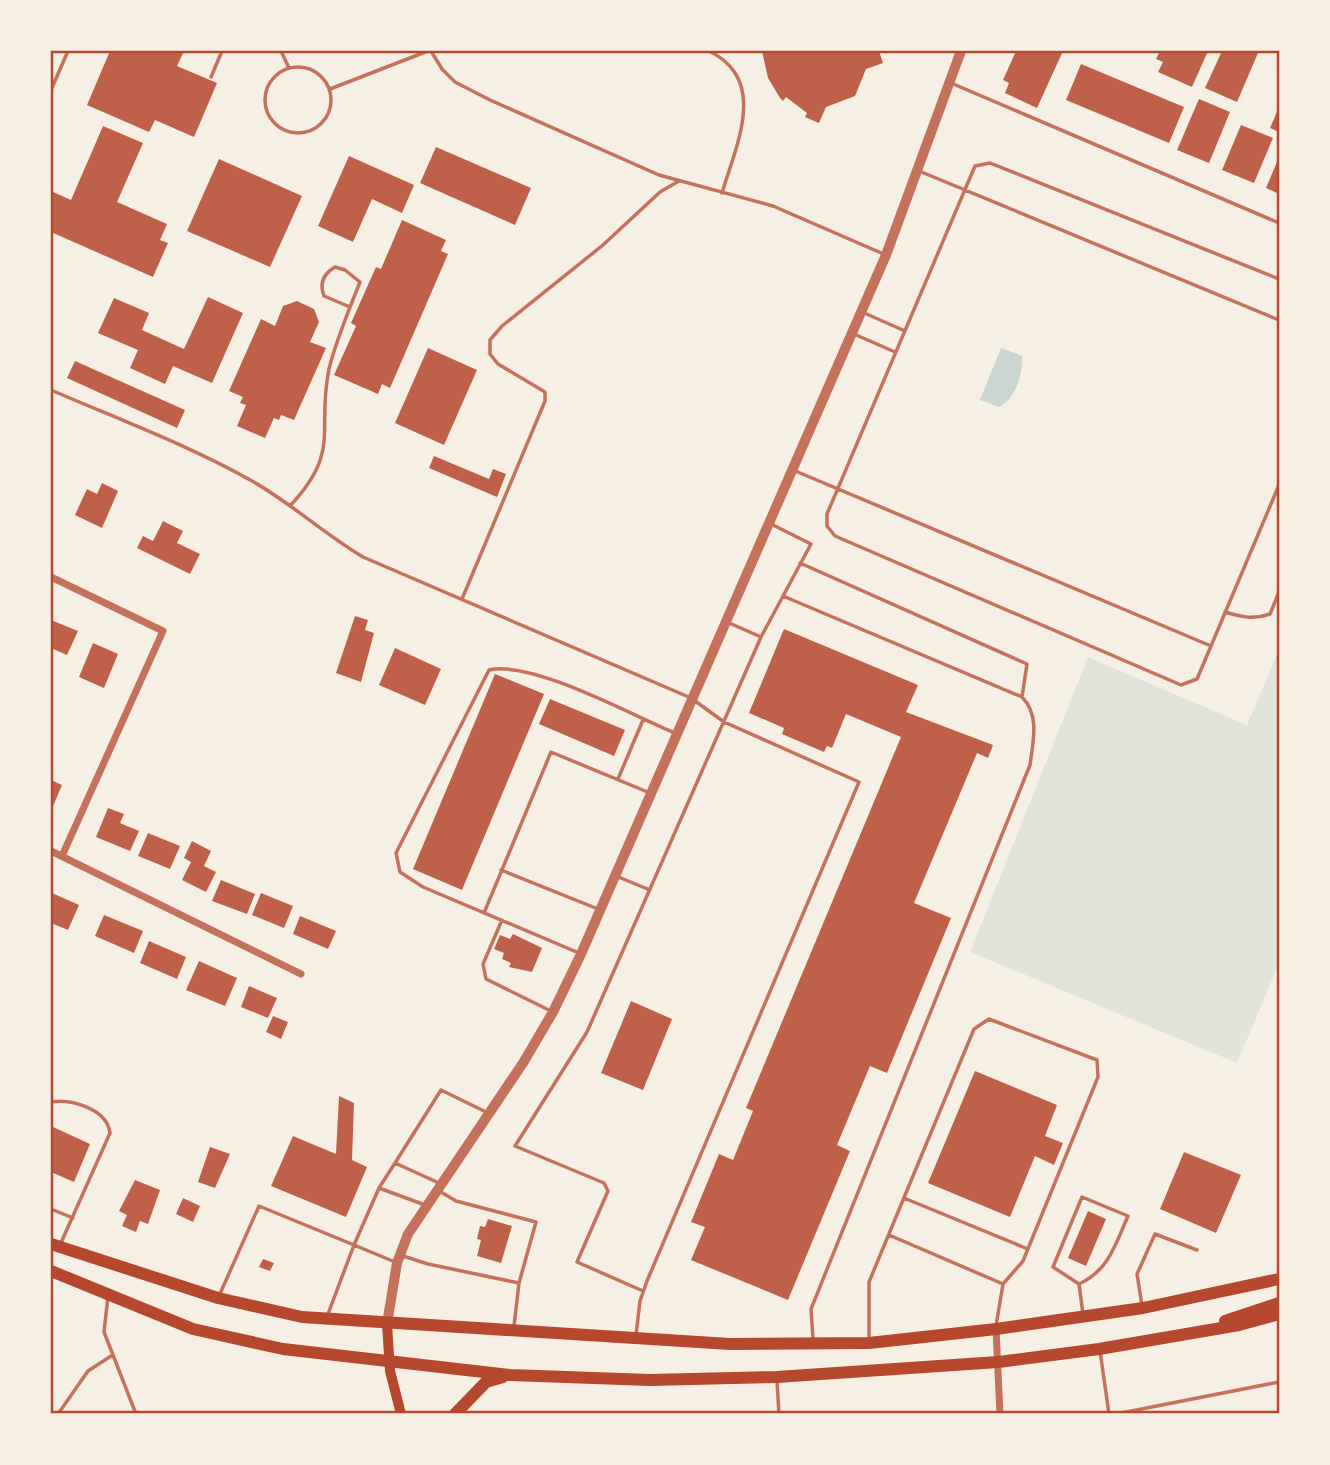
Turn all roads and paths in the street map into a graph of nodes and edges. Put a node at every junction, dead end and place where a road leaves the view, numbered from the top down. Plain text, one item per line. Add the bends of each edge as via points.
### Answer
1 (68, 51) edge
2 (222, 51) edge
3 (281, 51) edge
4 (429, 51) edge
5 (709, 51) edge
6 (961, 51) edge
7 (289, 68) junction
8 (211, 77) dead end
9 (951, 83) junction
10 (330, 89) junction
11 (51, 90) edge
12 (919, 171) junction
13 (679, 181) junction
14 (963, 191) junction
15 (722, 193) junction
16 (1279, 223) edge
17 (886, 255) junction
18 (1279, 279) edge
19 (350, 307) junction
20 (862, 312) junction
21 (1279, 320) edge
22 (905, 331) junction
23 (852, 333) junction
24 (895, 352) junction
25 (51, 390) edge
26 (793, 470) junction
27 (1279, 485) edge
28 (837, 491) junction
29 (290, 506) junction
30 (769, 523) junction
31 (800, 564) junction
32 (51, 577) edge
33 (1279, 592) edge
34 (783, 596) junction
35 (462, 599) junction
36 (1225, 612) junction
37 (725, 621) junction
38 (761, 637) junction
39 (1211, 646) junction
40 (1022, 697) junction
41 (691, 698) junction
42 (643, 720) junction
43 (724, 722) junction
44 (675, 733) junction
45 (618, 779) junction
46 (650, 793) junction
47 (51, 851) edge
48 (62, 856) junction
49 (501, 870) junction
50 (614, 875) junction
51 (650, 890) junction
52 (600, 910) junction
53 (484, 913) junction
54 (502, 920) junction
55 (581, 954) junction
56 (301, 974) dead end
57 (553, 1012) junction
58 (51, 1102) edge
59 (489, 1113) junction
60 (395, 1163) junction
61 (438, 1186) junction
62 (379, 1188) junction
63 (904, 1198) junction
64 (425, 1205) junction
65 (51, 1209) edge
66 (73, 1218) junction
67 (888, 1235) junction
68 (55, 1245) edge
69 (354, 1245) junction
70 (1028, 1249) junction
71 (1196, 1250) dead end
72 (398, 1259) junction
73 (51, 1271) edge
74 (1279, 1279) edge
75 (519, 1283) junction
76 (1003, 1284) junction
77 (1079, 1284) junction
78 (643, 1291) junction
79 (108, 1294) junction
80 (218, 1298) junction
81 (1279, 1303) edge
82 (1143, 1308) junction
83 (1279, 1314) edge
84 (1084, 1317) junction
85 (326, 1319) junction
86 (387, 1324) junction
87 (996, 1329) junction
88 (514, 1332) junction
89 (1181, 1335) junction
90 (636, 1339) junction
91 (869, 1343) junction
92 (813, 1344) junction
93 (1099, 1349) junction
94 (111, 1356) junction
95 (389, 1362) junction
96 (998, 1362) junction
97 (510, 1375) junction
98 (777, 1377) junction
99 (1279, 1382) edge
100 (58, 1414) edge
101 (136, 1414) edge
102 (401, 1414) edge
103 (455, 1414) edge
104 (779, 1414) edge
105 (1000, 1414) edge
106 (1109, 1414) edge
107 (1116, 1414) edge

1 - 11 lane
2 - 8 lane
3 - 7 lane
4 - 10 lane
4 - 13 lane via 442,69 467,89
5 - 15 lane via 733,68 746,102
6 - 9 street
7 - 10 lane via 310,69 322,76
7 - 10 lane via 276,75 265,94 268,115 284,130 298,134 318,128 330,110
9 - 12 street
9 - 16 lane
12 - 14 lane
12 - 17 street
13 - 15 lane
13 - 35 lane via 660,192 491,340 489,354 545,392 545,401
14 - 18 lane via 975,166 990,163
14 - 21 lane
14 - 22 lane
15 - 17 lane via 792,214
17 - 20 street
19 - 19 lane via 360,282 335,267 324,277 324,296
19 - 29 lane via 329,372 323,457 316,474
20 - 22 lane
20 - 23 street
22 - 24 lane
23 - 24 lane
23 - 26 street
24 - 28 lane
25 - 29 lane via 214,461
26 - 28 lane
26 - 30 street
27 - 36 lane
28 - 39 lane
28 - 39 lane via 827,514 827,526 835,536 1181,685 1197,679
29 - 35 lane via 363,557
30 - 31 lane via 811,544
30 - 37 street
31 - 34 lane
31 - 40 lane via 1027,664
32 - 48 street via 163,631
33 - 36 lane via 1270,614 1260,618
34 - 38 lane
34 - 40 lane
35 - 41 lane
36 - 39 lane
37 - 38 lane
37 - 41 street
38 - 43 lane
40 - 92 lane via 1030,705 1035,732 1030,765 811,1309
41 - 43 lane
41 - 44 street
42 - 44 lane
42 - 45 lane
42 - 53 lane via 529,671 489,670 396,853 400,872
43 - 51 lane
43 - 78 lane via 859,782
44 - 46 street
45 - 46 lane
45 - 49 lane via 551,752
46 - 50 street
47 - 48 street
48 - 56 street
49 - 52 lane
49 - 53 lane
50 - 51 lane
50 - 52 street
51 - 78 lane via 587,1032 515,1146 604,1183 608,1191 577,1262
52 - 55 street
53 - 54 lane
54 - 55 lane
54 - 57 lane via 483,964 485,979
55 - 57 street
57 - 59 street
58 - 66 lane via 66,1100 109,1122 108,1141
59 - 60 lane via 441,1090
59 - 61 street
60 - 61 lane
60 - 62 lane
61 - 64 street
61 - 75 lane via 456,1201 536,1222
62 - 64 lane
62 - 69 lane
63 - 67 lane
63 - 70 lane
63 - 70 lane via 974,1029 989,1019 1097,1060 1098,1077
64 - 72 street
65 - 66 lane
66 - 68 lane
67 - 76 lane
67 - 91 lane via 869,1282
68 - 80 main road
69 - 72 lane
69 - 80 lane via 259,1206
69 - 85 lane
70 - 76 lane
71 - 82 lane via 1155,1234 1137,1274
72 - 75 lane
72 - 86 street
73 - 79 main road
74 - 82 main road
75 - 88 lane
76 - 87 lane
77 - 77 lane via 1106,1266 1128,1216 1082,1197 1053,1267
77 - 84 lane
78 - 90 lane
79 - 94 lane via 104,1332
79 - 95 main road via 224,1337
80 - 85 main road via 256,1309
81 - 89 main road
82 - 84 main road
83 - 89 main road
84 - 87 main road
85 - 86 main road
86 - 88 main road
86 - 95 main road
87 - 91 main road
87 - 96 street
88 - 90 main road
89 - 93 main road
90 - 92 main road
91 - 92 main road
93 - 96 main road
93 - 106 lane
94 - 100 lane via 88,1371
94 - 101 lane
95 - 97 main road
95 - 102 main road
96 - 98 main road
96 - 105 street
97 - 98 main road via 650,1380
97 - 103 main road via 486,1382
98 - 104 lane
99 - 107 lane

